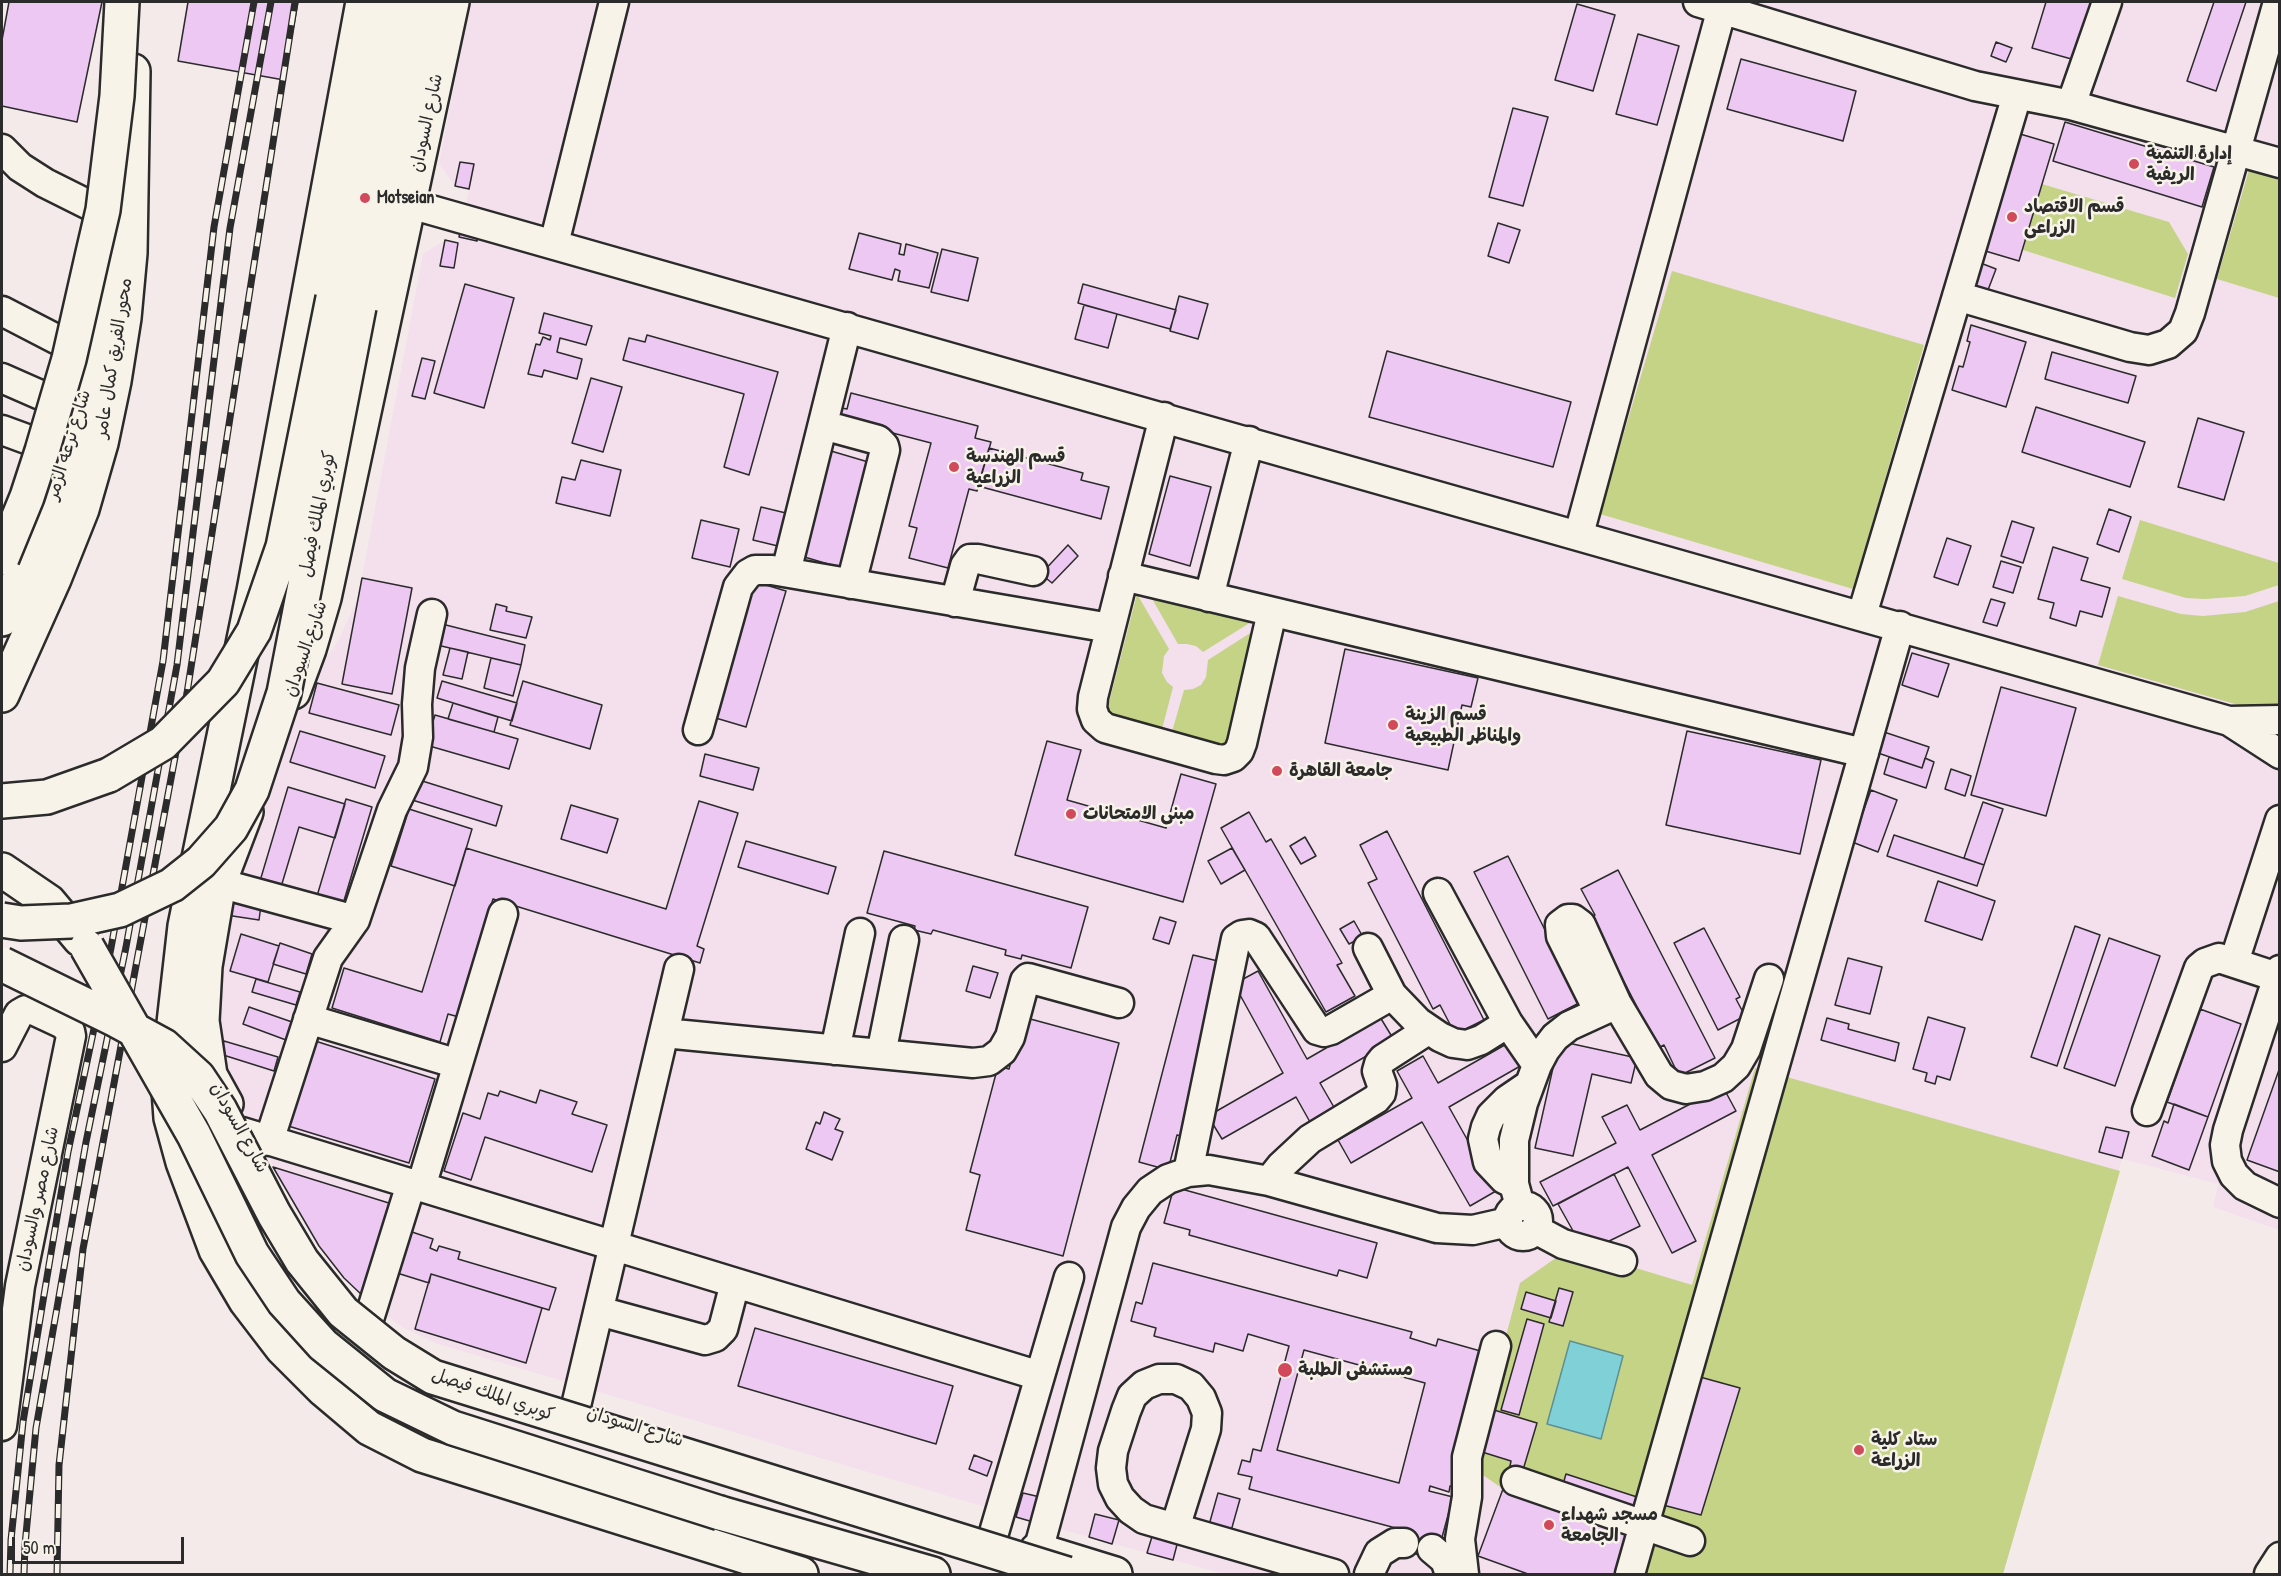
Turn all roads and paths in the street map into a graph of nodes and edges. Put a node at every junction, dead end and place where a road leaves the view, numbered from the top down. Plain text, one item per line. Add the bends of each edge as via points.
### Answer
1 (122, 2) edge
2 (132, 2) edge
3 (138, 2) edge
4 (363, 2) edge
5 (392, 2) edge
6 (420, 2) edge
7 (452, 2) edge
8 (614, 2) edge
9 (2108, 2) edge
10 (2278, 2) edge
11 (1710, 5) edge
12 (2017, 95) junction
13 (2071, 105) junction
14 (2, 149) edge
15 (2235, 151) junction
16 (2280, 164) edge
17 (105, 202) junction
18 (410, 204) junction
19 (554, 244) junction
20 (1957, 296) junction
21 (2, 311) edge
22 (846, 327) junction
23 (62, 342) junction
24 (2, 378) edge
25 (45, 397) junction
26 (1164, 417) junction
27 (823, 424) junction
28 (2, 430) edge
29 (32, 441) junction
30 (1249, 441) junction
31 (2, 518) edge
32 (1578, 534) junction
33 (2, 558) edge
34 (1033, 571) dead end
35 (786, 572) junction
36 (1123, 576) junction
37 (851, 584) junction
38 (254, 591) junction
39 (1209, 597) junction
40 (324, 598) junction
41 (955, 602) junction
42 (1272, 612) junction
43 (432, 614) dead end
44 (1862, 615) junction
45 (2, 618) edge
46 (1900, 626) junction
47 (1110, 628) junction
48 (2, 695) edge
49 (2280, 720) edge
50 (2229, 721) junction
51 (698, 730) dead end
52 (1864, 753) junction
53 (2280, 754) edge
54 (2, 801) edge
55 (2280, 820) edge
56 (2, 870) edge
57 (219, 883) junction
58 (1438, 893) dead end
59 (503, 914) dead end
60 (2, 920) edge
61 (355, 920) junction
62 (860, 933) dead end
63 (1575, 939) dead end
64 (904, 940) dead end
65 (1368, 948) dead end
66 (2234, 962) junction
67 (2, 964) edge
68 (679, 969) dead end
69 (2279, 975) edge
70 (1769, 979) dead end
71 (1392, 994) junction
72 (1119, 1003) dead end
73 (1608, 1008) junction
74 (308, 1019) junction
75 (1508, 1023) junction
76 (1428, 1030) junction
77 (7, 1033) edge
78 (664, 1033) junction
79 (835, 1050) junction
80 (880, 1054) junction
81 (458, 1064) junction
82 (1533, 1075) junction
83 (2147, 1112) dead end
84 (255, 1136) junction
85 (1188, 1172) junction
86 (1269, 1181) junction
87 (416, 1185) junction
88 (2280, 1203) edge
89 (1519, 1210) junction
90 (614, 1246) junction
91 (1622, 1261) dead end
92 (1069, 1277) dead end
93 (735, 1283) junction
94 (598, 1311) junction
95 (369, 1319) junction
96 (1496, 1346) dead end
97 (1040, 1376) junction
98 (324, 1390) junction
99 (575, 1410) junction
100 (2, 1426) edge
101 (1516, 1481) dead end
102 (1644, 1525) junction
103 (1175, 1528) junction
104 (993, 1536) junction
105 (1690, 1541) dead end
106 (1404, 1543) dead end
107 (1432, 1549) dead end
108 (1038, 1551) junction
109 (2280, 1557) edge
110 (801, 1575) edge
111 (933, 1575) edge
112 (1067, 1575) edge
113 (1115, 1575) edge
114 (1334, 1575) edge
115 (1369, 1575) edge
116 (1450, 1575) edge
117 (1464, 1575) edge
118 (1630, 1575) edge
119 (2269, 1575) edge

1 - 33 main road, محور الفريق كمال عامر, bridge via 112,142 91,264 42,451
2 - 17 main road, شارع ترعه الزمر
3 - 48 main road, محور الفريق كمال عامر via 131,98 130,253 114,381 82,509
4 - 38 main road
5 - 54 main road, كوبري الملك فيصل, bridge via 283,547 254,631 223,682 163,743 109,775 47,797
6 - 60 main road, كوبري الملك فيصل, bridge via 290,665 252,790 231,828 201,862 172,885 120,910 71,921
7 - 18 main road, شارع السودان
8 - 19 street
9 - 13 street
10 - 15 street
11 - 12 street
11 - 32 street
12 - 13 street
12 - 20 street
13 - 15 street
14 - 17 street via 45,183
15 - 16 street
15 - 20 street via 2190,313 2182,331 2168,344 2149,350 2130,346
17 - 23 main road, شارع ترعه الزمر
17 - 45 main road, شارع ترعه الزمر via 118,212 119,218 77,425 47,516
18 - 19 street
18 - 40 main road, شارع السودان
19 - 22 street
20 - 44 street
21 - 23 street
22 - 26 street
22 - 27 street
23 - 25 main road, شارع ترعه الزمر
24 - 25 street
25 - 29 main road, شارع ترعه الزمر
26 - 30 street
26 - 36 street
27 - 35 street
27 - 37 street via 878,440 885,450
28 - 29 street
29 - 31 main road, شارع ترعه الزمر
30 - 32 street
30 - 39 street
32 - 44 street
34 - 41 street via 970,559
35 - 37 street
35 - 51 street via 755,570 738,587
36 - 39 street
36 - 47 street
37 - 41 street
38 - 40 main road via 267,609 287,616 309,612
38 - 98 main road via 185,926 168,1076 171,1119 216,1250 246,1301 282,1348
39 - 42 street
40 - 57 main road, شارع السودان via 309,649
41 - 47 street
42 - 47 street via 1242,743 1233,757 1224,760 1105,728 1096,720 1093,697
42 - 52 street
43 - 61 street via 420,668 413,766 392,810
44 - 46 street
46 - 50 street
46 - 52 street
49 - 50 street
50 - 53 street
52 - 102 street
55 - 66 street
56 - 111 main road, bridge via 49,902 87,947 194,1135 252,1254 284,1302 323,1345 385,1395 453,1428 720,1513
57 - 61 street
57 - 84 main road, شارع السودان via 205,966 202,1021 210,1075
58 - 75 street
59 - 81 street
61 - 74 street via 328,958
62 - 79 street
63 - 73 street
64 - 80 street
65 - 71 street
66 - 69 street
66 - 83 street via 2212,959 2199,968
67 - 112 main road, كوبري الملك فيصل, bridge via 164,1046 198,1077 302,1261 343,1312 394,1353 433,1377
68 - 78 street
69 - 88 street via 2225,1146 2234,1175 2245,1186
70 - 73 street via 1737,1066 1705,1086 1686,1089 1671,1085
71 - 76 street
71 - 85 street via 1331,1030 1317,1030 1256,936 1242,934 1236,939
72 - 80 street via 1028,978 1010,1037 1002,1051 989,1061 973,1063
73 - 82 street via 1556,1036
74 - 81 street
74 - 84 street
75 - 76 street via 1467,1044 1453,1044
75 - 82 street
76 - 86 street via 1379,1064 1382,1085 1376,1099 1310,1138
77 - 100 street, شارع مصر والسودان via 26,1010 63,1024 72,1041 20,1286
78 - 79 street
78 - 90 street
79 - 80 street
81 - 87 street
82 - 89 street via 1514,1140
84 - 87 street
84 - 95 main road, شارع السودان via 306,1249 335,1287
85 - 86 street via 1219,1171
85 - 108 street via 1150,1191 1126,1227
86 - 89 street via 1437,1228 1473,1230
87 - 90 street
87 - 95 street
89 - 91 street via 1563,1244
90 - 93 street
90 - 94 street
92 - 97 street
93 - 94 street via 723,1329 705,1340
93 - 97 street
94 - 99 street
95 - 98 main road
95 - 99 main road, شارع السودان via 411,1350 451,1370
96 - 117 street via 1467,1457 1467,1497 1460,1539
97 - 104 street
98 - 110 main road via 369,1428 423,1455
99 - 104 main road, شارع السودان
101 - 102 street
102 - 105 street
102 - 118 street
103 - 103 street via 1144,1519 1131,1510 1119,1498 1111,1468 1132,1396 1144,1384 1159,1379 1176,1379 1191,1386 1207,1413 1206,1429
103 - 114 street
104 - 108 main road, شارع السودان
106 - 115 street via 1395,1543 1379,1553
107 - 116 street via 1445,1560
108 - 113 main road, شارع السودان
109 - 119 street

